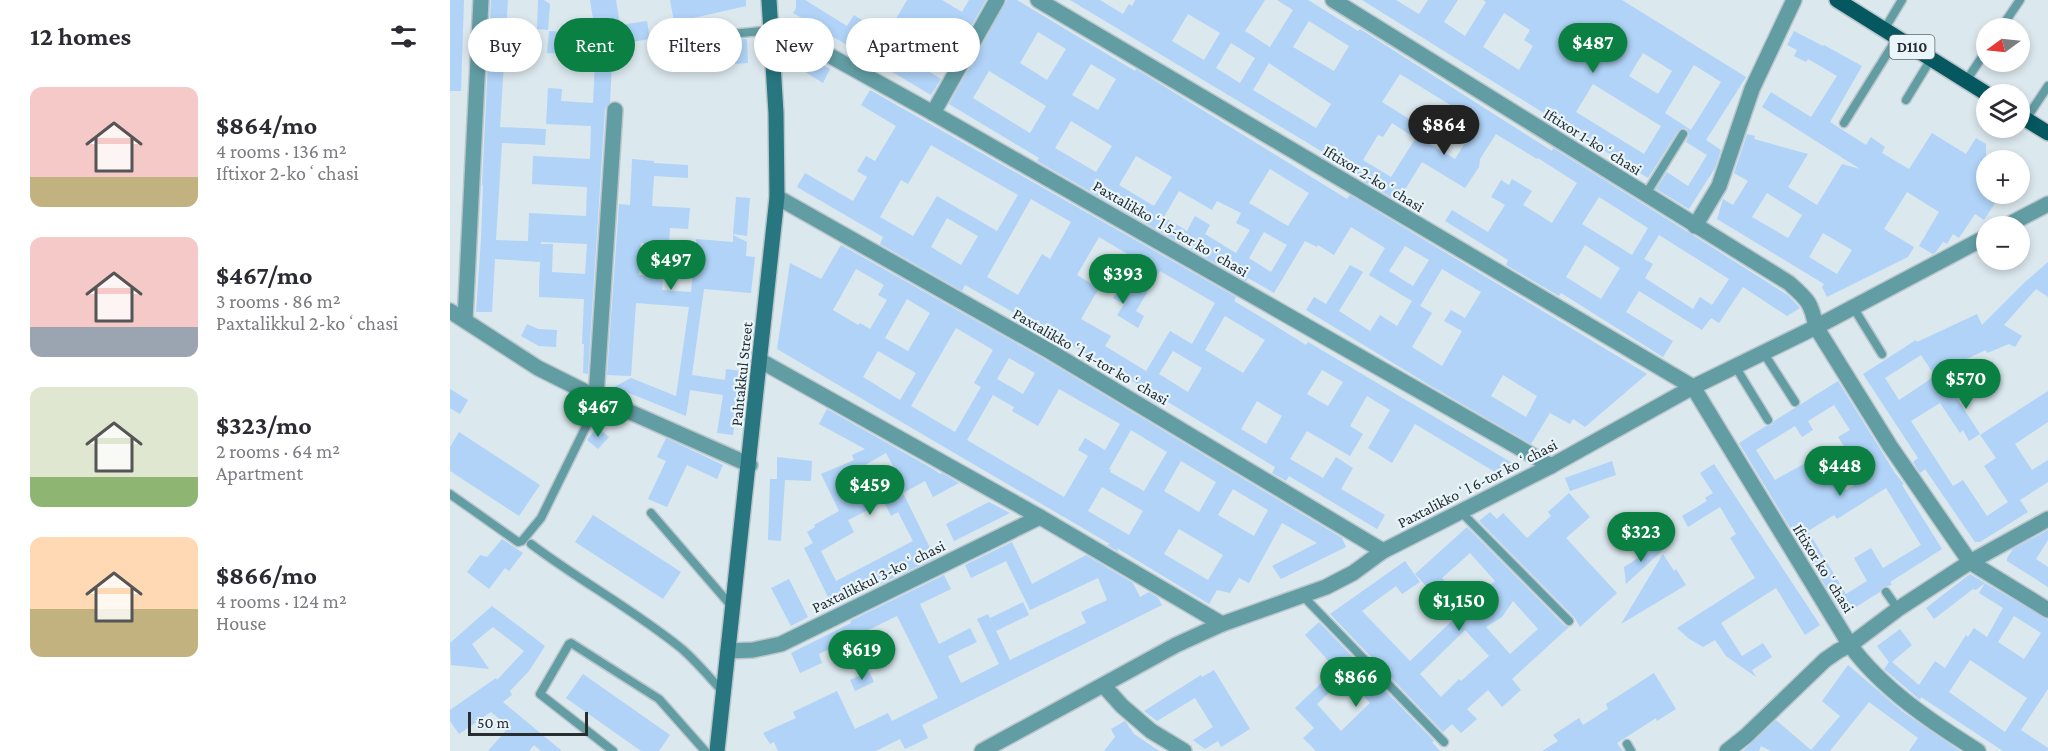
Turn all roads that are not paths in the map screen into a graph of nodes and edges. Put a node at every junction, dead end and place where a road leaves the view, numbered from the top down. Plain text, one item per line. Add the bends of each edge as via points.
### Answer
1 (480, 0) edge
2 (769, 0) edge
3 (998, 0) edge
4 (1038, 0) edge
5 (1333, 0) edge
6 (1794, 0) edge
7 (1837, 0) edge
8 (1902, 0) edge
9 (2020, 0) edge
10 (770, 18) edge
11 (2008, 18) edge
12 (1891, 34) junction
13 (1931, 59) junction
14 (834, 60) edge
15 (1976, 66) edge
16 (774, 72) edge
17 (1966, 81) junction
18 (2048, 86) edge
19 (1976, 87) edge
20 (1906, 100) dead end
21 (2030, 107) edge
22 (615, 110) dead end
23 (933, 113) junction
24 (2030, 122) edge
25 (1844, 123) dead end
26 (2048, 133) edge
27 (1683, 134) dead end
28 (1646, 194) junction
29 (777, 197) junction
30 (2048, 204) edge
31 (2025, 216) edge
32 (1695, 226) junction
33 (1976, 242) edge
34 (1853, 307) junction
35 (450, 311) edge
36 (465, 320) junction
37 (1816, 327) junction
38 (1763, 352) junction
39 (1882, 354) dead end
40 (761, 361) junction
41 (1735, 366) junction
42 (1693, 387) junction
43 (598, 398) junction
44 (1795, 402) dead end
45 (1768, 420) dead end
46 (750, 465) junction
47 (1551, 466) junction
48 (450, 494) edge
49 (1461, 512) junction
50 (651, 513) dead end
51 (1040, 517) junction
52 (2048, 519) edge
53 (531, 544) dead end
54 (1383, 551) junction
55 (1970, 562) junction
56 (1886, 592) dead end
57 (1302, 595) junction
58 (734, 608) junction
59 (1898, 609) junction
60 (2048, 610) edge
61 (1569, 621) dead end
62 (1222, 624) junction
63 (1850, 645) junction
64 (728, 651) junction
65 (1104, 686) junction
66 (724, 693) junction
67 (1444, 742) dead end
68 (1001, 747) edge
69 (613, 751) edge
70 (705, 751) edge
71 (717, 751) edge
72 (982, 751) edge
73 (1184, 751) edge
74 (1727, 751) edge
75 (1978, 751) edge

1 - 36 street
2 - 10 street, Pahtakkul Street
3 - 23 street
4 - 42 street, Iftixor 2-koʻchasi
5 - 28 street, Iftixor 1-koʻchasi
6 - 32 street via 1752,89 1719,186
7 - 12 main road, D110
8 - 12 lane
9 - 11 lane
12 - 13 main road, D110
12 - 25 lane
13 - 17 main road, D110
13 - 20 lane
14 - 23 street, Paxtalikkoʻl 5-tor koʻchasi
15 - 17 lane
16 - 29 street, Pahtakkul Street
17 - 19 main road, D110
18 - 21 lane
22 - 43 street
23 - 47 street, Paxtalikkoʻl 5-tor koʻchasi
24 - 26 main road
27 - 28 lane
28 - 32 street, Iftixor 1-koʻchasi
29 - 40 street, Pahtakkul Street
29 - 54 street, Paxtalikkoʻl 4-tor koʻchasi via 1051,352
30 - 31 street
32 - 37 street, Iftixor 1-koʻchasi via 1789,284 1812,307
33 - 34 street, Paxtalikkoʻl 6-tor koʻchasi
34 - 37 street, Paxtalikkoʻl 6-tor koʻchasi
34 - 39 lane
35 - 36 street
36 - 43 street via 538,368
37 - 38 street, Paxtalikkoʻl 6-tor koʻchasi
37 - 55 street via 1890,447
38 - 41 street, Paxtalikkoʻl 6-tor koʻchasi
38 - 44 lane
40 - 46 street, Pahtakkul Street
40 - 51 street
41 - 42 street, Paxtalikkoʻl 6-tor koʻchasi
41 - 45 lane
42 - 47 street, Paxtalikkoʻl 6-tor koʻchasi
42 - 63 street, Iftixor koʻchasi
43 - 46 street
43 - 48 lane via 541,518 522,541 518,542
46 - 58 street, Pahtakkul Street
47 - 49 street, Paxtalikkoʻl 6-tor koʻchasi
49 - 54 street, Paxtalikkoʻl 6-tor koʻchasi
49 - 61 lane
50 - 58 lane
51 - 62 street
51 - 64 street, Paxtalikkul 3-koʻchasi via 781,644
52 - 55 street
53 - 66 lane via 683,650
54 - 57 street, Paxtalikkoʻl 6-tor koʻchasi via 1353,573
55 - 59 street
55 - 60 street
56 - 59 lane
57 - 62 street, Paxtalikkoʻl 6-tor koʻchasi
57 - 67 lane
58 - 64 street, Pahtakkul Street
59 - 63 street
62 - 65 street, Paxtalikkoʻl 6-tor koʻchasi
63 - 74 street via 1825,660
63 - 75 street, Iftixor koʻchasi via 1864,664 1906,700
64 - 66 street, Pahtakkul Street
65 - 68 street, Paxtalikkoʻl 6-tor koʻchasi
65 - 73 street via 1151,731
66 - 71 street, Pahtakkul Street
68 - 72 street, Paxtalikkoʻl 6-tor koʻchasi
69 - 70 lane via 540,694 571,643 659,699

